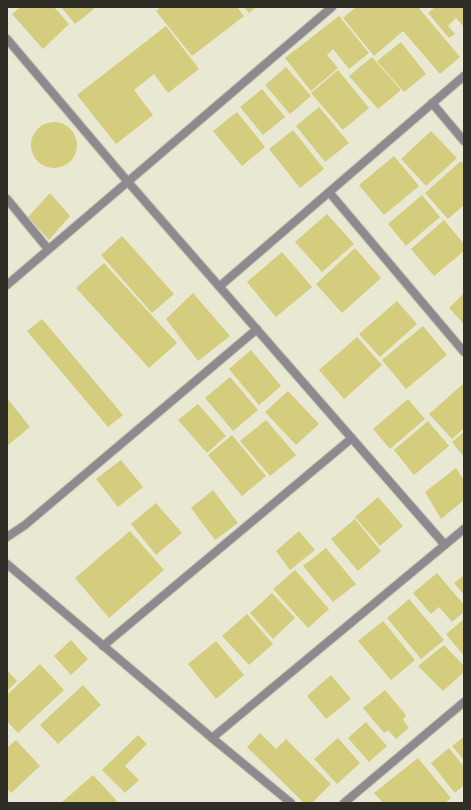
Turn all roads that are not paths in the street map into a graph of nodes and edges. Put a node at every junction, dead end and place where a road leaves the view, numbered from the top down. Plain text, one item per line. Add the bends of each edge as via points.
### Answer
1 (332, 7) edge
2 (7, 40) edge
3 (464, 76) edge
4 (432, 103) junction
5 (464, 140) edge
6 (128, 182) junction
7 (329, 192) junction
8 (7, 199) edge
9 (48, 249) junction
10 (7, 285) edge
11 (220, 286) junction
12 (257, 329) junction
13 (464, 352) edge
14 (352, 438) junction
15 (464, 529) edge
16 (7, 537) edge
17 (446, 545) junction
18 (8, 566) edge
19 (103, 646) junction
20 (464, 702) edge
21 (212, 738) junction
22 (291, 803) edge
23 (344, 803) edge

1 - 6 street
2 - 6 street
3 - 4 street
4 - 5 street
4 - 7 street
6 - 9 street
6 - 11 street
7 - 11 street
7 - 13 street
8 - 9 street
9 - 10 street
11 - 12 street
12 - 14 street
12 - 16 street via 25,525
14 - 17 street
14 - 19 street
15 - 17 street
17 - 21 street
18 - 19 street
19 - 21 street
20 - 23 street
21 - 22 street

